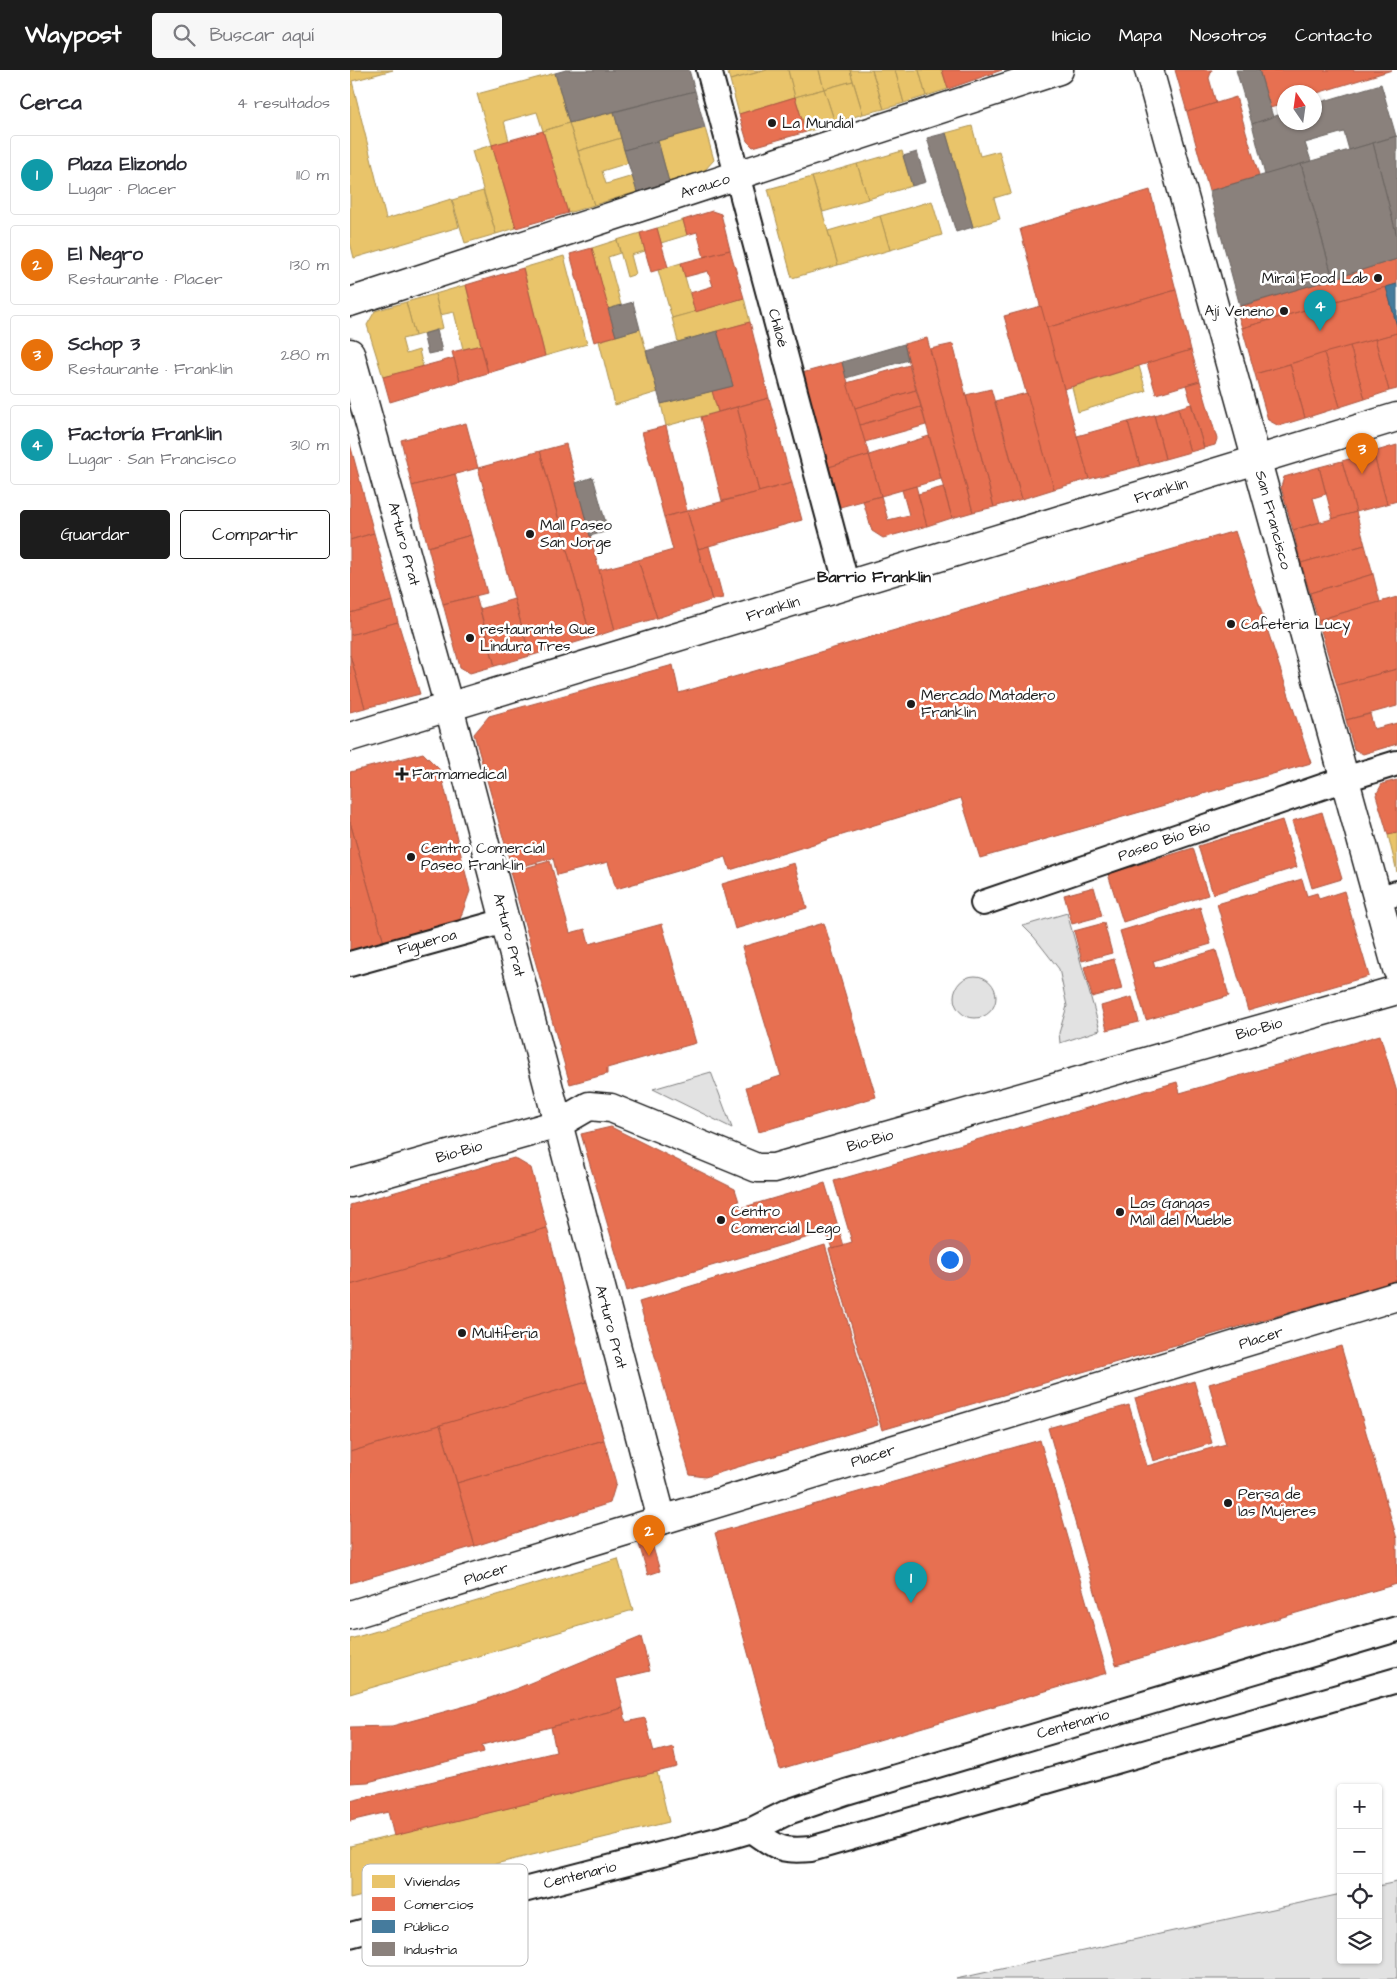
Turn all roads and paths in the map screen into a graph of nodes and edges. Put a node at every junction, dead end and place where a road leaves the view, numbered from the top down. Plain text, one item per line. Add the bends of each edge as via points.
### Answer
1 (709, 70) edge
2 (1059, 70) edge
3 (1149, 70) edge
4 (738, 175) junction
5 (350, 302) edge
6 (350, 352) edge
7 (1397, 417) edge
8 (1257, 461) junction
9 (847, 586) junction
10 (449, 707) junction
11 (350, 737) edge
12 (1397, 763) edge
13 (1345, 779) junction
14 (1387, 896) edge
15 (983, 903) dead end
16 (505, 921) junction
17 (350, 964) edge
18 (1397, 969) edge
19 (1397, 990) edge
20 (558, 1124) junction
21 (350, 1183) edge
22 (1397, 1296) edge
23 (662, 1520) junction
24 (350, 1615) edge
25 (1397, 1629) edge
26 (1397, 1680) edge
27 (752, 1830) junction
28 (528, 1889) edge

1 - 4 street, Chiloé
2 - 4 street, Arauco
3 - 8 street, San Francisco
4 - 5 street, Arauco
4 - 9 street, Chiloé
6 - 10 street, Arturo Prat
7 - 8 street, Franklin
8 - 9 street, Franklin
8 - 13 street, San Francisco
9 - 10 street, Franklin
10 - 11 street, Franklin
10 - 16 street, Arturo Prat
12 - 13 street
13 - 14 street, San Francisco
13 - 15 street, Paseo Bío Bío
14 - 18 street, San Francisco
16 - 17 street, Figueroa
16 - 20 street, Arturo Prat
19 - 20 street, Bio-Bio via 774,1168 757,1168 606,1107 589,1106
20 - 21 street, Bio-Bio
20 - 23 street, Arturo Prat
22 - 23 street, Placer
23 - 24 street, Placer
25 - 27 street, Centenario via 846,1792 788,1812
26 - 27 street via 811,1849 790,1851 771,1844
27 - 28 street, Centenario

